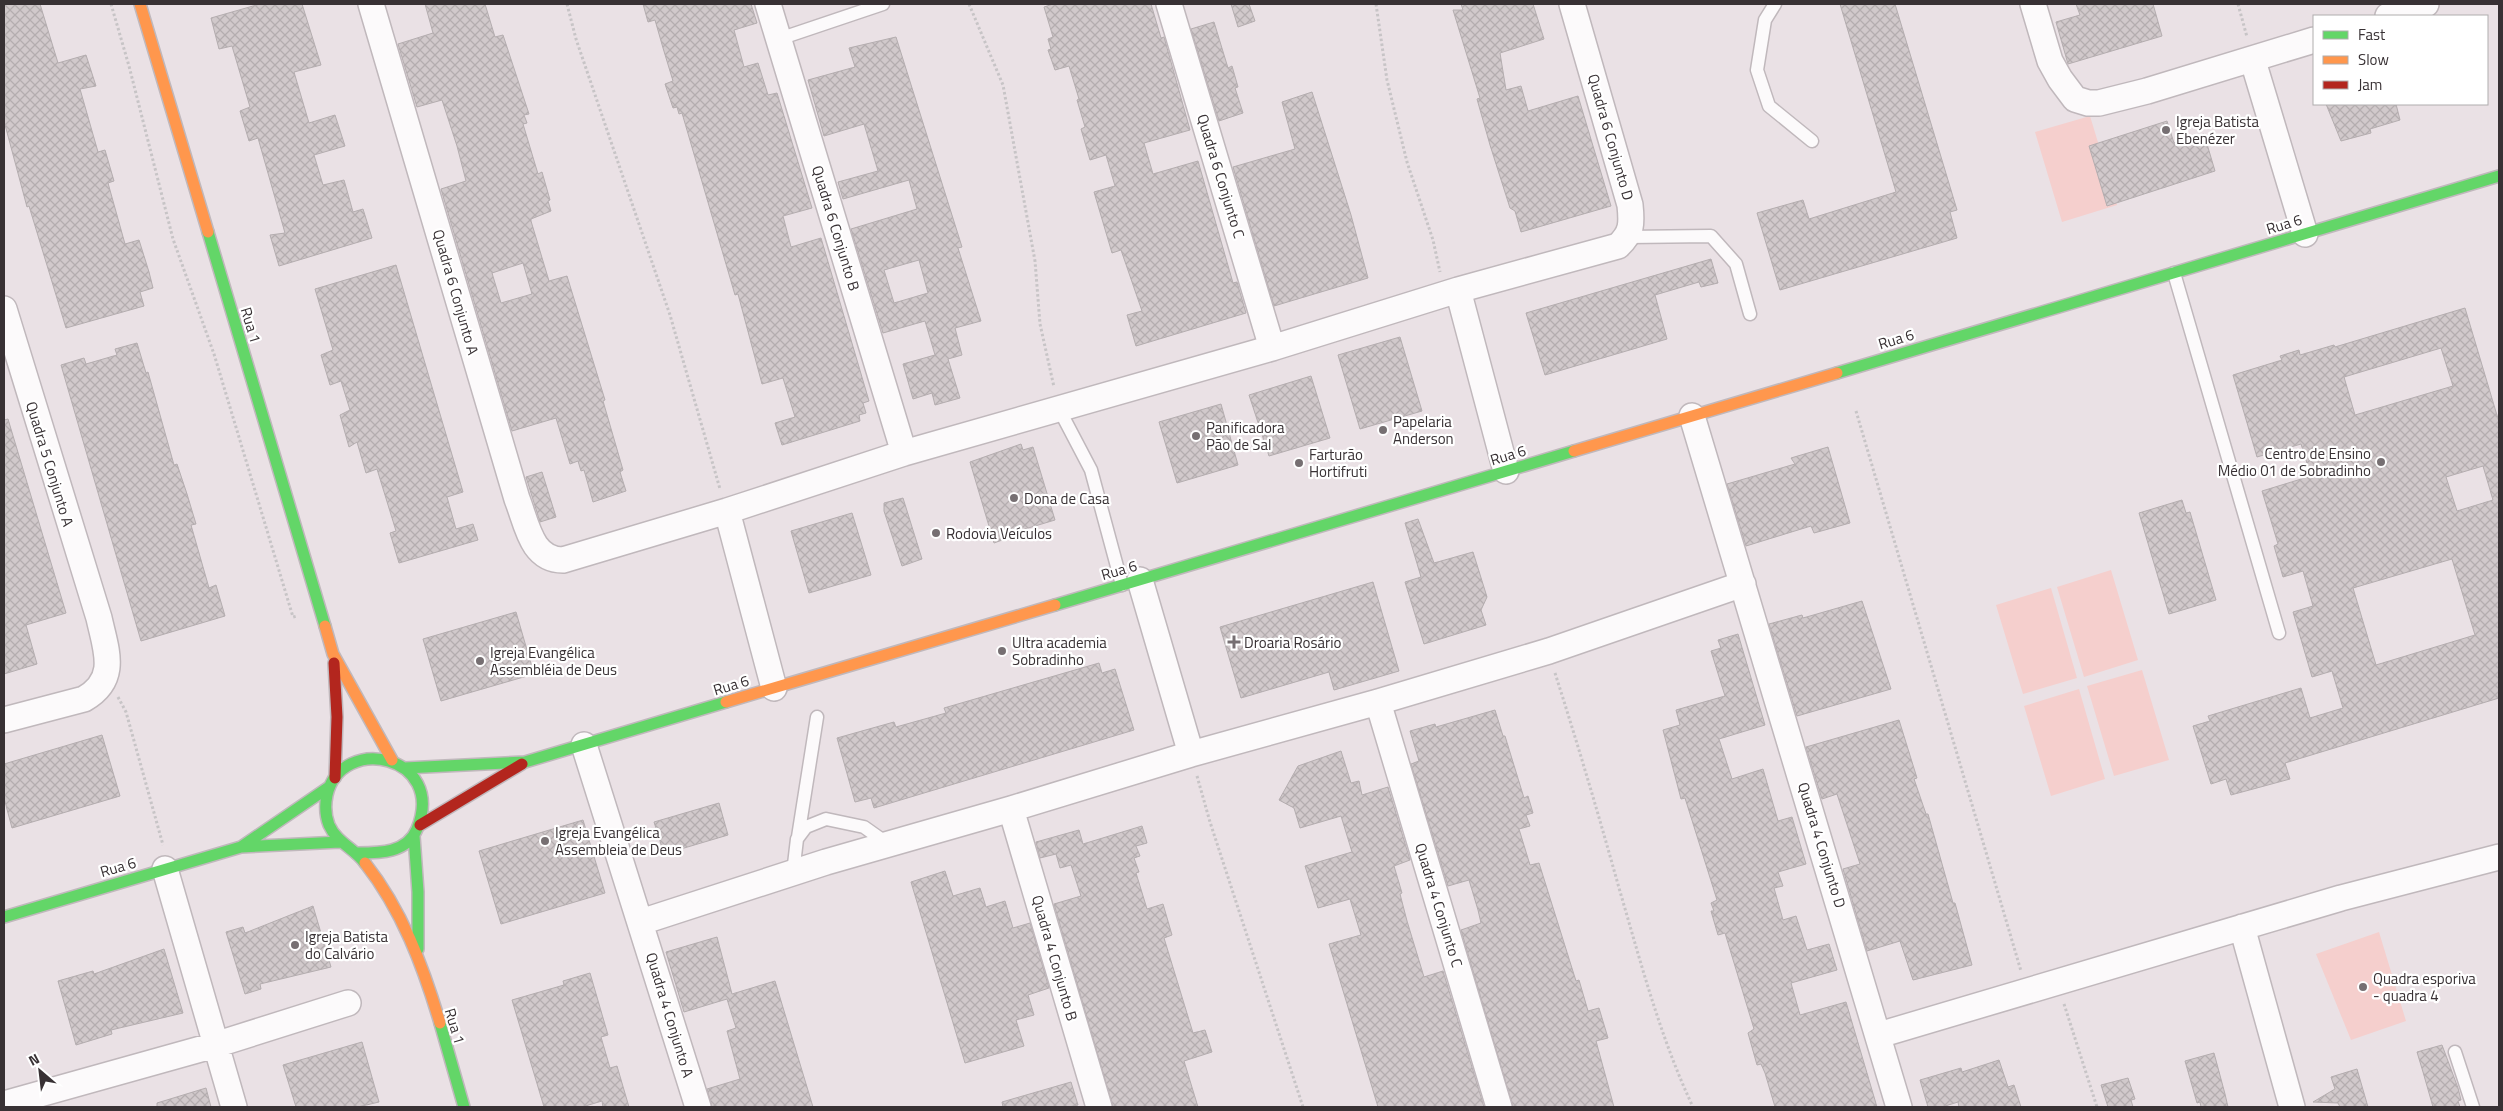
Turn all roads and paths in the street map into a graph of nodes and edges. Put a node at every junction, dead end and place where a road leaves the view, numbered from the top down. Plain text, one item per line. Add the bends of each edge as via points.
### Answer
1 (111, 4) edge
2 (140, 4) edge
3 (371, 4) edge
4 (567, 4) edge
5 (768, 4) edge
6 (883, 4) edge
7 (969, 4) edge
8 (1170, 4) edge
9 (1376, 4) edge
10 (1572, 4) edge
11 (1775, 4) edge
12 (2032, 4) edge
13 (2238, 4) edge
14 (2426, 4) edge
15 (2391, 15) edge
16 (779, 38) junction
17 (2313, 40) edge
18 (2253, 61) junction
19 (1812, 141) dead end
20 (2499, 176) edge
21 (2305, 234) junction
22 (1628, 237) junction
23 (2174, 273) junction
24 (1452, 292) junction
25 (4, 309) edge
26 (1750, 314) dead end
27 (1272, 348) junction
28 (1059, 409) junction
29 (1856, 412) dead end
30 (1692, 416) junction
31 (904, 453) junction
32 (1506, 471) junction
33 (727, 511) junction
34 (1131, 582) junction
35 (1743, 584) junction
36 (319, 608) junction
37 (2279, 633) dead end
38 (1548, 651) junction
39 (333, 654) junction
40 (106, 674) junction
41 (774, 688) junction
42 (1378, 702) junction
43 (817, 717) dead end
44 (4, 720) edge
45 (584, 745) junction
46 (1191, 754) junction
47 (392, 760) junction
48 (525, 762) junction
49 (405, 768) junction
50 (332, 782) junction
51 (1011, 809) junction
52 (420, 825) junction
53 (414, 836) junction
54 (798, 839) junction
55 (340, 842) junction
56 (164, 844) dead end
57 (888, 844) junction
58 (241, 847) junction
59 (358, 853) junction
60 (2499, 857) edge
61 (165, 869) junction
62 (793, 873) junction
63 (4, 917) edge
64 (641, 922) junction
65 (2242, 927) junction
66 (418, 953) junction
67 (2056, 982) junction
68 (2027, 991) junction
69 (348, 1003) dead end
70 (1879, 1035) junction
71 (215, 1045) junction
72 (2455, 1052) dead end
73 (4, 1104) edge
74 (234, 1107) edge
75 (464, 1107) edge
76 (698, 1107) edge
77 (1099, 1107) edge
78 (1303, 1107) edge
79 (1499, 1107) edge
80 (1693, 1107) edge
81 (1899, 1107) edge
82 (2097, 1107) edge
83 (2292, 1107) edge
84 (2473, 1107) edge

1 - 36 path via 173,239 214,354 292,617
2 - 36 street, Rua 1
3 - 33 street, Quadra 6 Conjunto A via 517,499 535,546 542,555 552,560 563,560
4 - 33 path via 670,314
5 - 16 street, Quadra 6 Conjunto B
6 - 16 lane
7 - 28 path via 1003,85 1035,261 1040,324
8 - 27 street, Quadra 6 Conjunto C
9 - 24 path via 1387,80 1407,162
10 - 22 street, Quadra 6 Conjunto D via 1630,205 1632,225
11 - 19 lane via 1765,20 1757,70 1768,106
12 - 18 street via 2050,61 2071,95 2088,103 2131,95
13 - 18 path
14 - 15 street
16 - 31 street, Quadra 6 Conjunto B
17 - 18 street
18 - 21 street
20 - 21 street, Rua 6
21 - 23 street, Rua 6
22 - 24 street via 1618,246
22 - 26 lane via 1711,236 1736,264
23 - 30 street, Rua 6
23 - 37 lane
24 - 27 street
24 - 32 street
25 - 40 street, Quadra 5 Conjunto A via 98,618 106,649
27 - 28 street
28 - 31 street
28 - 34 lane via 1091,470
29 - 68 path
30 - 32 street, Rua 6
30 - 35 street, Quadra 4 Conjunto D
31 - 33 street
32 - 34 street, Rua 6
33 - 41 street
34 - 41 street, Rua 6
34 - 46 street
35 - 38 street
35 - 70 street, Quadra 4 Conjunto D
36 - 39 street, Rua 1
38 - 42 street
38 - 80 path via 1656,1017
39 - 47 street
39 - 50 street via 337,717
40 - 44 street via 99,688 84,699
40 - 56 path via 126,712
41 - 45 street, Rua 6
42 - 46 street
42 - 79 street, Quadra 4 Conjunto C
43 - 54 lane
45 - 48 street, Rua 6
45 - 64 street, Quadra 4 Conjunto A
46 - 51 street
46 - 78 path
47 - 49 street
47 - 50 street via 360,760 346,766
48 - 49 street, Rua 6
48 - 52 street, Rua 6
49 - 52 street via 422,794 424,809
50 - 55 street via 326,801 326,816
50 - 58 street, Rua 6
51 - 57 street
51 - 77 street, Quadra 4 Conjunto B
52 - 53 street
53 - 59 street via 389,853
53 - 66 street
54 - 57 lane via 806,827 826,819 864,827
54 - 62 lane
55 - 58 street, Rua 6
55 - 59 street
57 - 62 street
58 - 61 street, Rua 6
59 - 66 street via 391,902
60 - 65 street via 2360,892
61 - 63 street, Rua 6
61 - 71 street
62 - 64 street
64 - 76 street, Quadra 4 Conjunto A
65 - 67 street
65 - 83 street
66 - 75 street, Rua 1
67 - 68 street
67 - 82 path
68 - 70 street
69 - 71 street
70 - 81 street, Quadra 4 Conjunto D
71 - 73 street
71 - 74 street
72 - 84 lane

